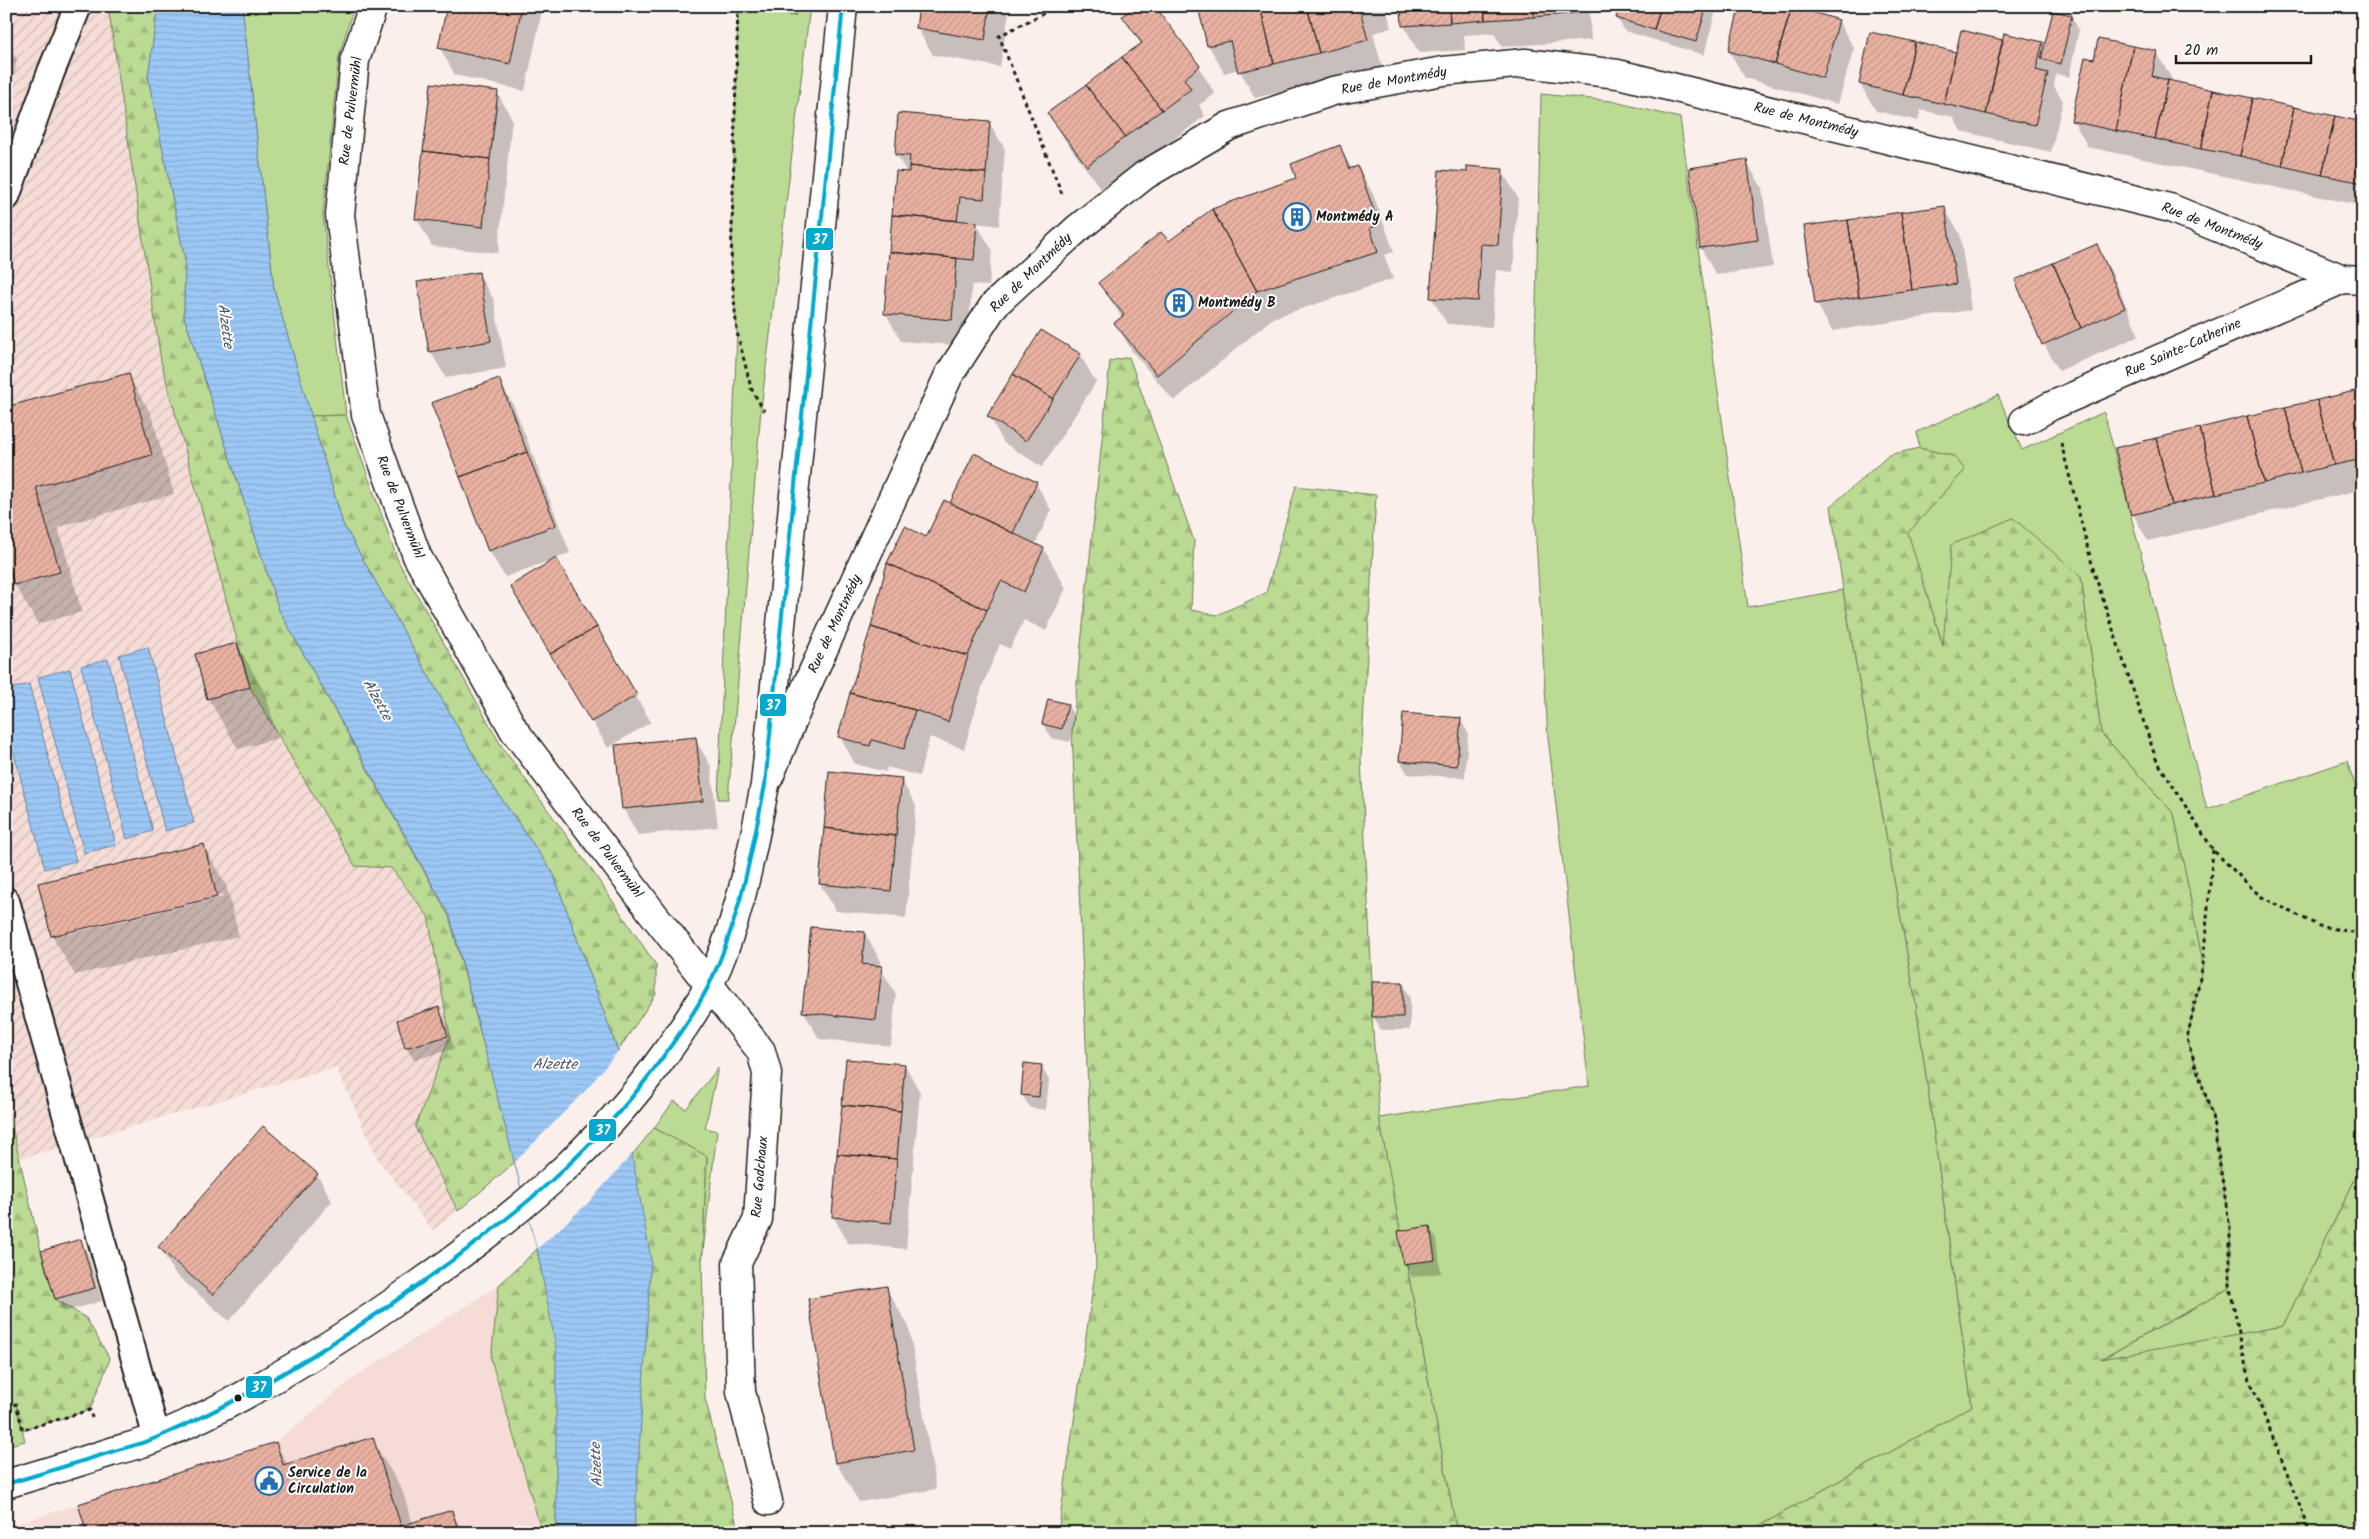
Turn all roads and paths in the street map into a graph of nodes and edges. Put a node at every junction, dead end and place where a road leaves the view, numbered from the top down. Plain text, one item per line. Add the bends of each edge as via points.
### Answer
1 (78, 6) edge
2 (373, 6) edge
3 (738, 6) edge
4 (842, 6) edge
5 (1058, 6) edge
6 (6, 197) edge
7 (1076, 229) junction
8 (2353, 279) edge
9 (2052, 406) junction
10 (2024, 421) dead end
11 (801, 424) junction
12 (765, 785) junction
13 (2213, 850) junction
14 (6, 901) edge
15 (2363, 934) edge
16 (709, 985) junction
17 (6, 1407) edge
18 (90, 1410) dead end
19 (157, 1438) junction
20 (6, 1484) edge
21 (768, 1501) dead end
22 (2307, 1533) edge

1 - 6 lane
2 - 16 street, Rue de Pulvermühl via 355,60 340,215 366,415 417,556 514,730
3 - 11 path via 731,265 737,332 751,388 761,409 779,422
4 - 11 street
5 - 7 path via 999,36
7 - 8 street, Rue de Montmédy via 1145,175 1229,126 1333,91 1443,71 1525,63 1618,74 2170,208
7 - 12 street, Rue de Montmédy via 994,304 949,375 807,685
8 - 9 street, Rue Sainte-Catherine
9 - 10 street, Rue Sainte-Catherine
9 - 13 path via 2094,572 2156,758
11 - 12 street
12 - 16 street via 740,906
13 - 15 path via 2260,896 2319,926
13 - 22 path via 2203,964 2187,1039 2212,1115 2230,1229 2230,1288 2247,1372 2308,1527
14 - 19 lane
16 - 19 street via 682,1030 615,1118 526,1204 350,1333 256,1388
16 - 21 street, Rue Godchaux via 761,1051 768,1073 758,1219 737,1263 741,1392
17 - 18 path via 16,1404 24,1430
19 - 20 street

